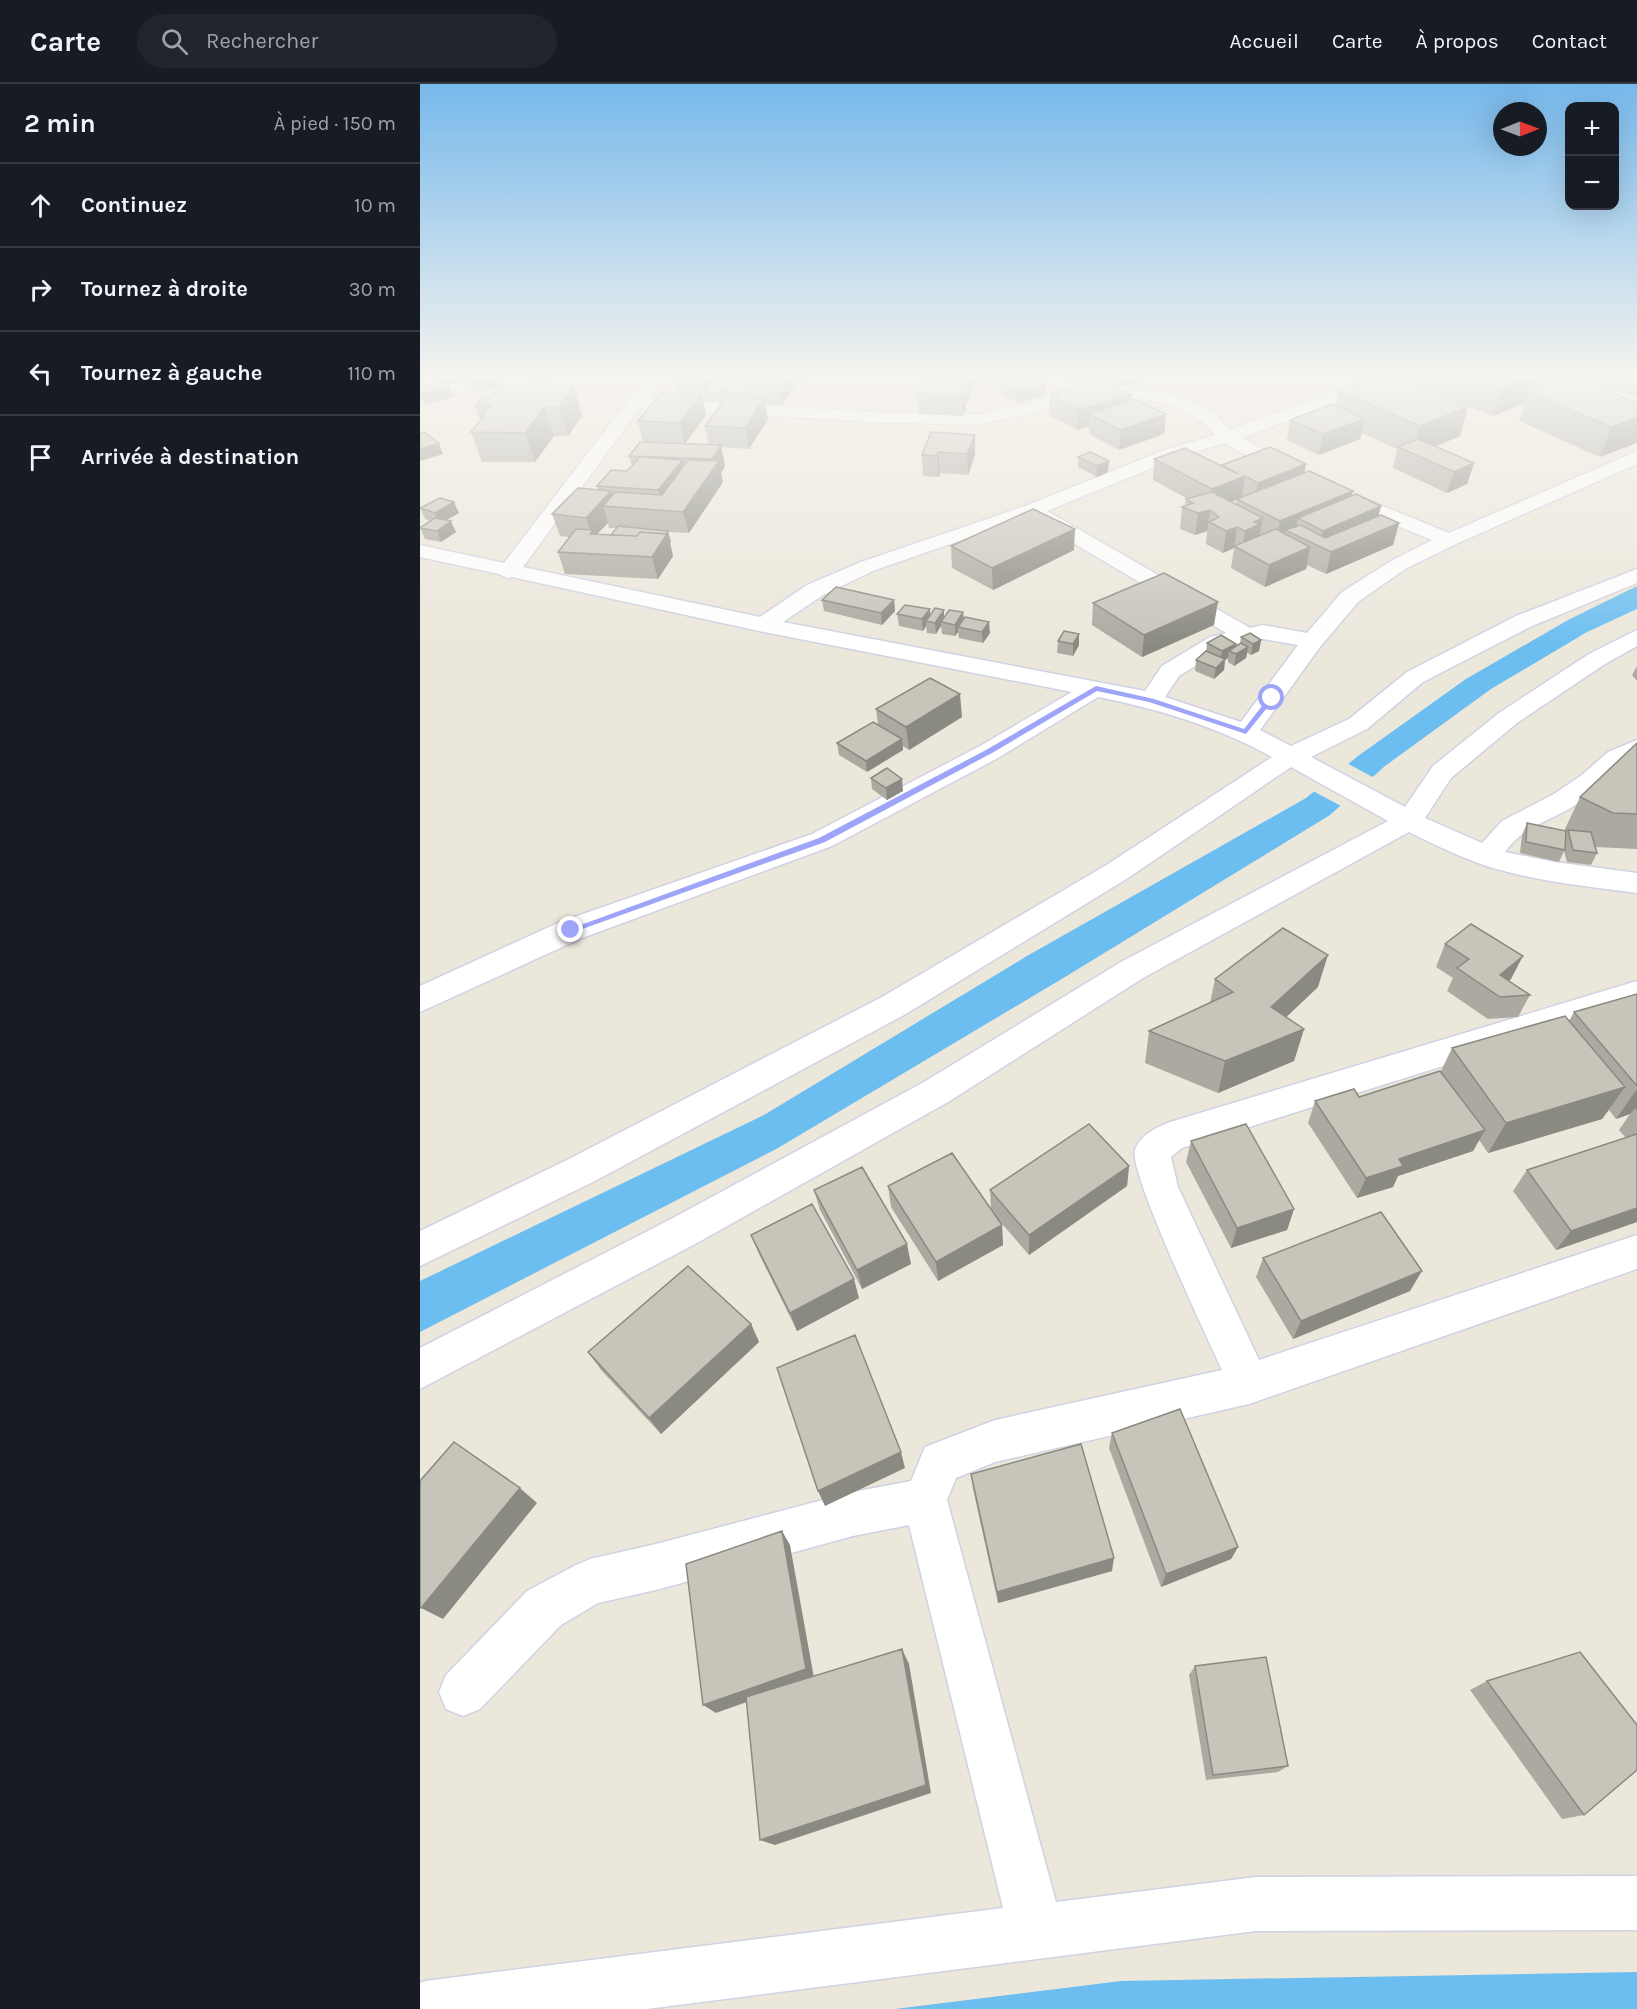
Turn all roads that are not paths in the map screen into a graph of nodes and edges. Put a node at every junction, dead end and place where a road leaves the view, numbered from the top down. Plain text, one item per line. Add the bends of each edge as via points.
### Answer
1 (587, 467) edge
2 (1139, 467) edge
3 (1283, 467) edge
4 (1615, 467) edge
5 (1032, 510) junction
6 (1449, 540) junction
7 (420, 551) edge
8 (508, 572) junction
9 (1637, 575) edge
10 (764, 625) junction
11 (1247, 636) junction
12 (1637, 637) edge
13 (1312, 642) junction
14 (1096, 688) junction
15 (1151, 700) junction
16 (1246, 732) junction
17 (1637, 748) edge
18 (1304, 763) junction
19 (1409, 821) junction
20 (1488, 855) junction
21 (1637, 883) edge
22 (1637, 993) edge
23 (420, 1000) edge
24 (420, 1249) edge
25 (1637, 1252) edge
26 (420, 1369) edge
27 (1249, 1384) junction
28 (925, 1500) junction
29 (463, 1692) dead end
30 (1637, 1903) edge
31 (1036, 1931) junction
32 (425, 2009) edge

1 - 8 street
2 - 5 street
3 - 6 street
4 - 6 street
5 - 10 street via 868,566 815,590
5 - 11 street
6 - 13 street via 1398,565 1350,597
7 - 8 street
8 - 10 street
9 - 18 street via 1524,621 1415,677
10 - 14 street
11 - 13 street via 1263,632
11 - 15 street via 1218,642 1170,671
12 - 19 street via 1597,658 1508,718 1442,772
13 - 16 street
14 - 15 street
14 - 23 street via 989,752 822,840 571,930
15 - 16 street
16 - 18 street
17 - 20 street via 1617,758 1564,800 1512,827
18 - 19 street
18 - 24 street via 893,1006 580,1171
19 - 20 street
19 - 26 street via 1132,970 936,1092 758,1191
20 - 21 street via 1555,872
22 - 27 street via 1170,1137 1152,1152 1160,1187
25 - 27 street
27 - 28 street via 995,1441 940,1462
28 - 29 street via 852,1514 590,1582 544,1608
28 - 31 street
30 - 31 street via 1256,1904
31 - 32 street

